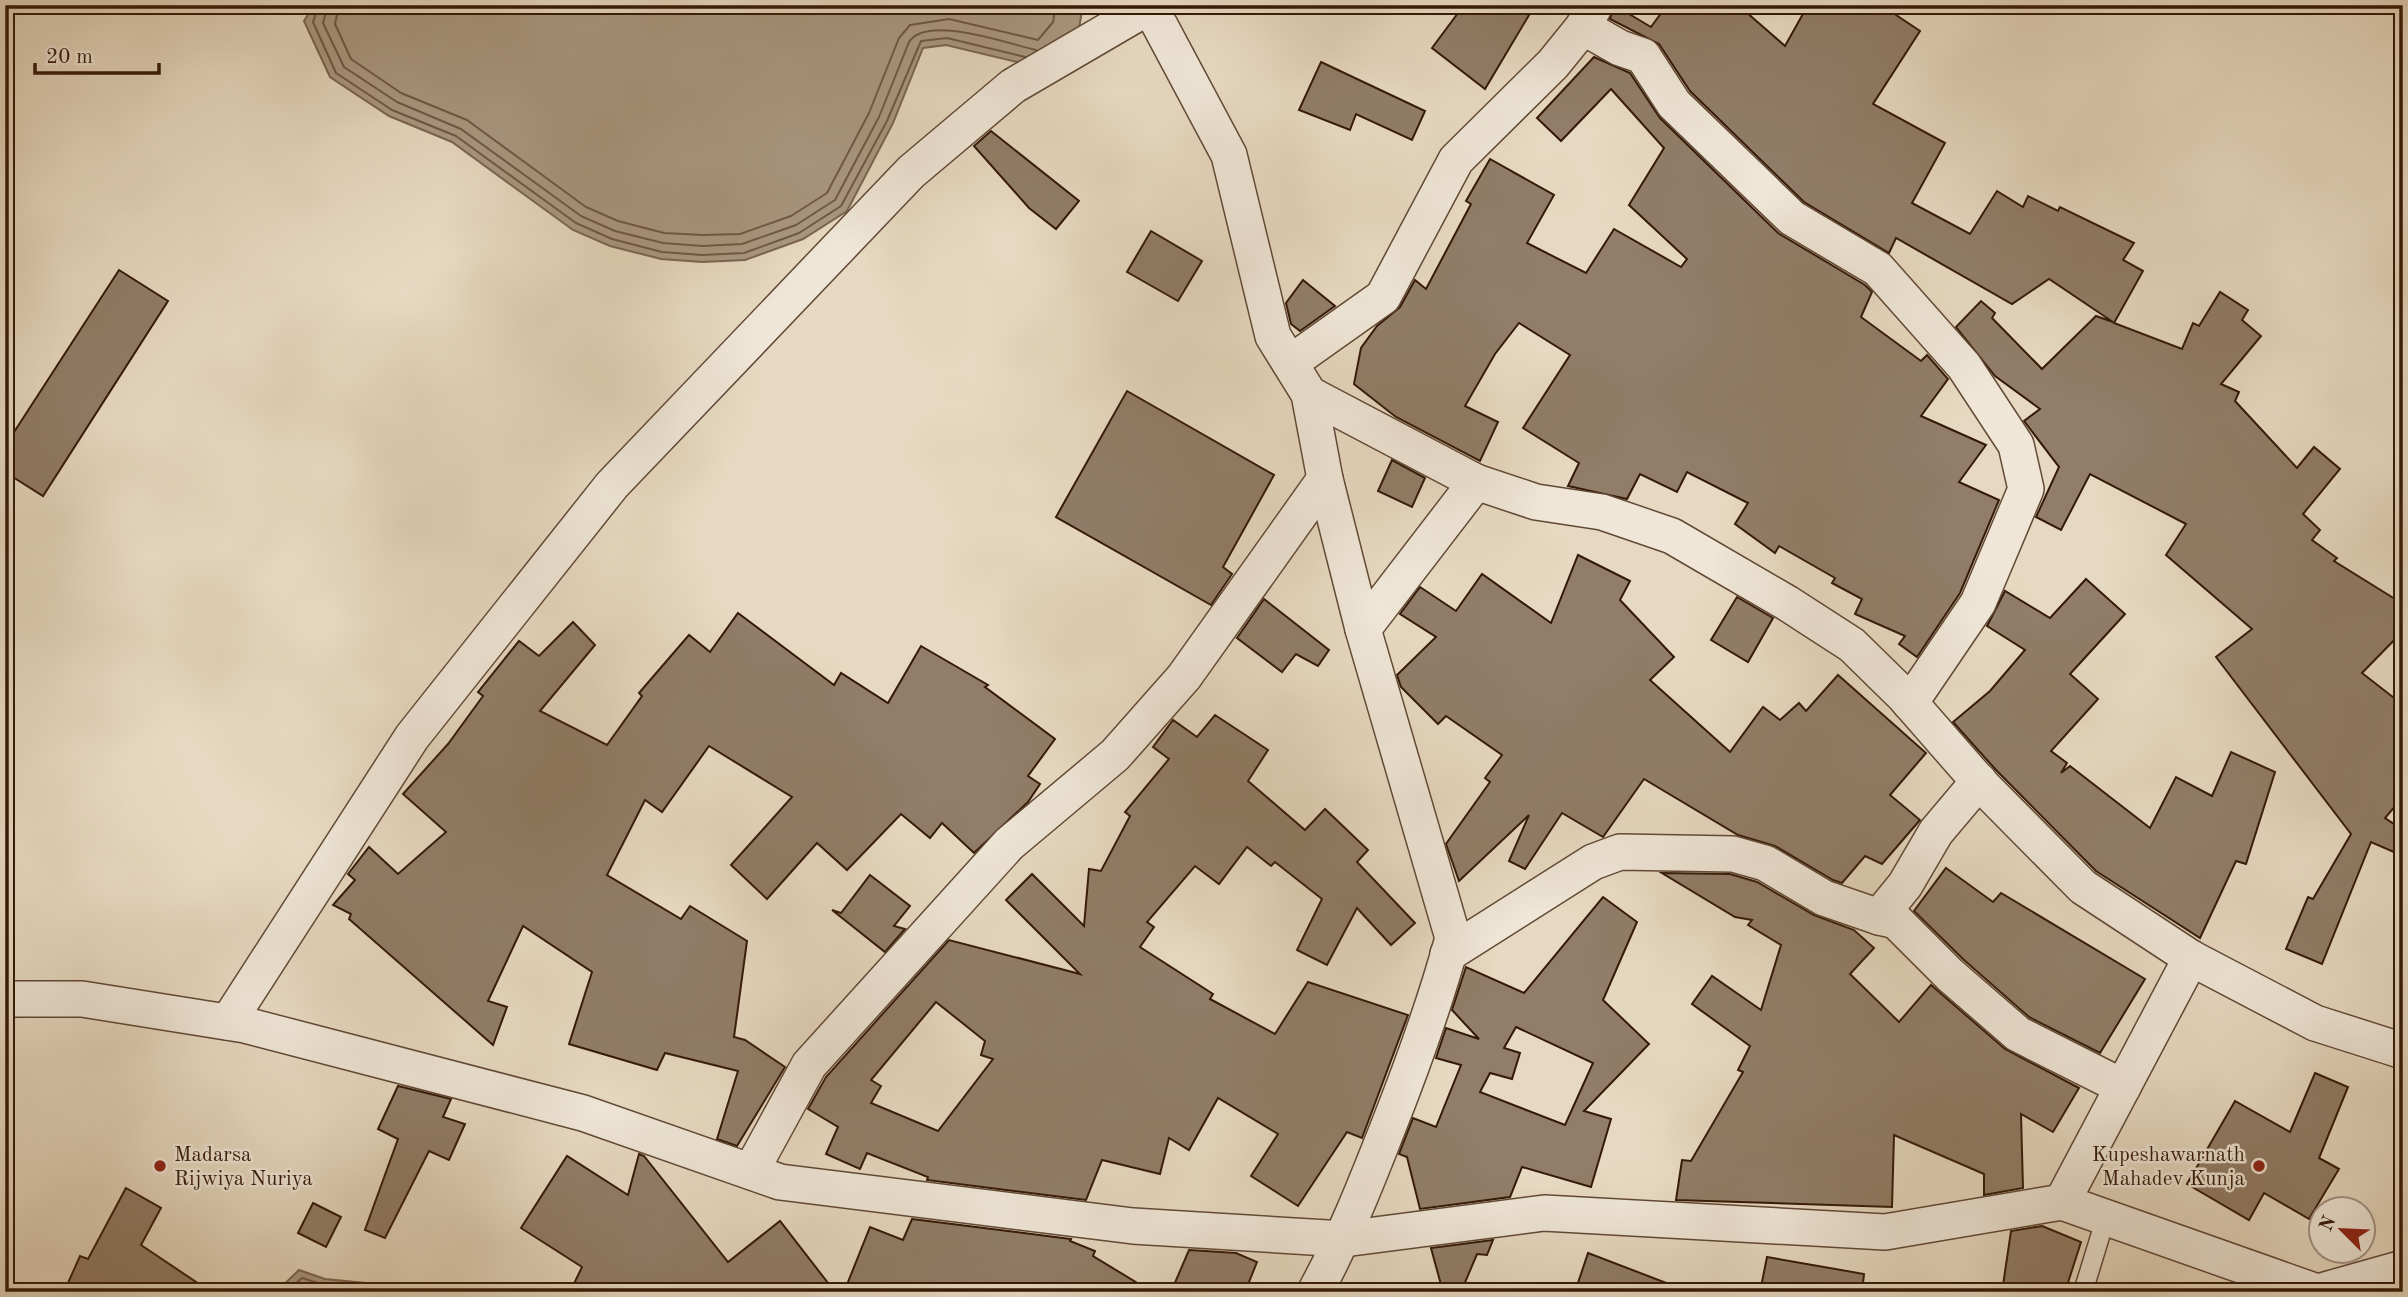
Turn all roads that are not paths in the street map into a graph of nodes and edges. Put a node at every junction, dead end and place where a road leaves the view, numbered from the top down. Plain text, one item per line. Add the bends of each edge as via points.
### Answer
1 (1149, 6) edge
2 (1589, 16) edge
3 (1290, 363) junction
4 (1309, 394) junction
5 (1325, 479) junction
6 (1476, 482) junction
7 (1363, 629) junction
8 (1910, 703) junction
9 (1979, 782) junction
10 (1879, 917) junction
11 (1448, 954) junction
12 (2191, 958) junction
13 (5, 999) edge
14 (228, 1022) junction
15 (2403, 1051) edge
16 (2123, 1087) junction
17 (751, 1171) junction
18 (2062, 1202) junction
19 (2105, 1217) junction
20 (1344, 1239) junction
21 (2390, 1279) edge
22 (1315, 1292) edge
23 (2082, 1292) edge
24 (2318, 1292) edge

1 - 3 street via 1229,155 1273,336
1 - 14 street via 1013,86 911,172 612,485 412,737
2 - 3 street via 1553,64 1456,160 1383,297
2 - 8 street via 1620,48 1643,56 1674,104 1792,218 1878,269 1964,366 2016,444 2026,489 1978,603
3 - 4 street
4 - 5 street
4 - 6 street
5 - 7 street
5 - 17 street via 1184,677 1141,726 1115,755 1009,844 809,1065
6 - 7 street
6 - 8 street via 1536,502 1602,512 1672,536 1852,645
7 - 11 street via 1452,938
8 - 9 street
9 - 10 street via 1936,832 1905,885
9 - 12 street via 2083,887
10 - 11 street via 1824,898 1765,863 1733,854 1620,852 1593,862
10 - 16 street via 1896,921 2018,1034
11 - 20 street via 1437,998
12 - 15 street via 2315,1023
12 - 16 street
13 - 14 street via 82,999
14 - 17 street via 583,1113
16 - 18 street
17 - 20 street via 780,1182 1133,1226
18 - 19 street
18 - 20 street via 1885,1233 1544,1213
19 - 23 lane
19 - 24 street
20 - 22 street
21 - 24 street

